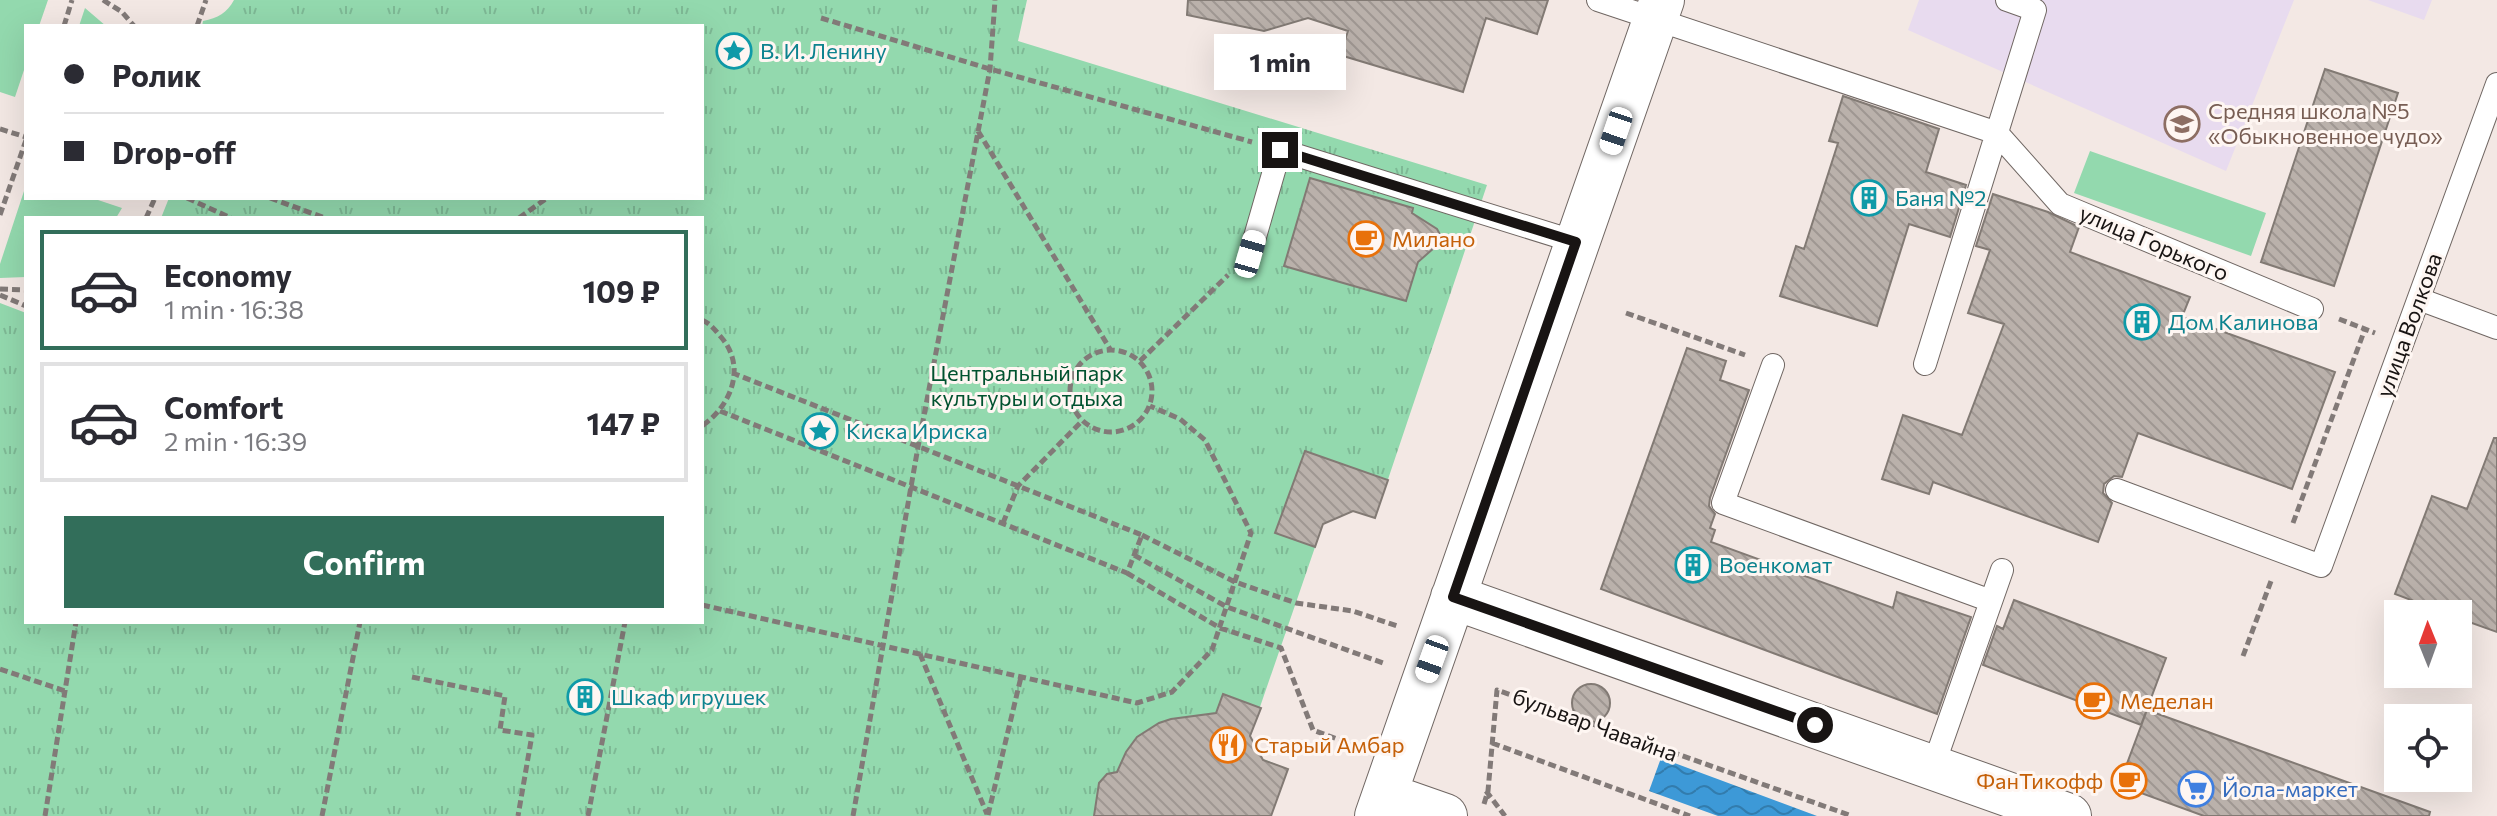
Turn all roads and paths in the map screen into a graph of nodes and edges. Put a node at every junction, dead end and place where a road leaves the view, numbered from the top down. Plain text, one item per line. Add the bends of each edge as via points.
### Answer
1 (72, 0) edge
2 (103, 0) edge
3 (206, 0) edge
4 (995, 0) edge
5 (1598, 0) edge
6 (2007, 0) edge
7 (1659, 10) edge
8 (821, 18) dead end
9 (65, 24) edge
10 (132, 24) edge
11 (198, 24) edge
12 (990, 69) junction
13 (2497, 84) edge
14 (0, 129) edge
15 (978, 130) junction
16 (1997, 133) junction
17 (24, 137) edge
18 (24, 144) edge
19 (1280, 150) junction
20 (191, 200) edge
21 (276, 200) edge
22 (544, 200) edge
23 (0, 215) edge
24 (227, 216) edge
25 (320, 216) edge
26 (522, 216) edge
27 (1576, 242) junction
28 (1250, 254) joint
29 (24, 290) edge
30 (0, 292) edge
31 (2419, 299) junction
32 (24, 305) edge
33 (2312, 309) joint
34 (1626, 313) dead end
35 (704, 321) edge
36 (2497, 328) edge
37 (2365, 329) junction
38 (2402, 344) junction
39 (1110, 349) junction
40 (1140, 361) junction
41 (1925, 364) dead end
42 (1773, 365) joint
43 (735, 374) junction
44 (1150, 406) junction
45 (720, 411) junction
46 (1082, 421) junction
47 (704, 424) edge
48 (918, 447) junction
49 (1018, 486) junction
50 (911, 487) junction
51 (2117, 490) dead end
52 (1003, 523) junction
53 (2282, 552) junction
54 (1134, 555) junction
55 (2002, 570) dead end
56 (1127, 573) junction
57 (1453, 597) junction
58 (1991, 601) junction
59 (704, 605) edge
60 (1227, 607) junction
61 (76, 624) edge
62 (360, 624) edge
63 (625, 624) edge
64 (1220, 628) junction
65 (883, 646) junction
66 (920, 654) junction
67 (2243, 656) dead end
68 (1388, 665) dead end
69 (0, 669) edge
70 (412, 677) dead end
71 (1021, 677) junction
72 (65, 691) junction
73 (1492, 743) junction
74 (1933, 767) junction
75 (1386, 790) edge
76 (1488, 791) junction
77 (1460, 802) edge
78 (988, 815) edge
79 (45, 816) edge
80 (322, 816) edge
81 (518, 816) edge
82 (588, 816) edge
83 (853, 816) edge
84 (1505, 816) edge
85 (1690, 816) edge
86 (1852, 816) edge
87 (2069, 816) edge

1 - 9 path
2 - 10 path
3 - 11 path
4 - 12 path
5 - 7 lane, улица Горького
6 - 16 lane via 2035,10
7 - 16 lane, улица Горького
7 - 27 main road
8 - 12 path
12 - 15 path
12 - 19 path
13 - 31 lane, улица Волкова
14 - 17 path
15 - 39 path
15 - 48 path
16 - 33 lane, улица Горького via 2060,204
16 - 41 lane
18 - 23 path
19 - 27 lane
19 - 28 lane
20 - 24 path
21 - 25 path
22 - 26 path
27 - 57 main road
28 - 40 path
29 - 30 path
30 - 32 path
31 - 36 lane
31 - 38 lane, улица Волкова
33 - 37 path
34 - 42 path
35 - 43 path via 728,345
37 - 38 path
37 - 53 path
38 - 53 lane, улица Волкова via 2321,566
39 - 40 path
39 - 46 path via 1081,361 1072,375 1072,407
40 - 44 path via 1153,390
42 - 58 lane via 1723,503
43 - 45 path
43 - 48 path
44 - 46 path via 1127,429 1111,432
44 - 60 path via 1180,419 1205,440 1251,533
45 - 47 path
45 - 50 path
46 - 49 path
48 - 49 path
48 - 50 path
49 - 52 path
49 - 54 path via 1142,535
50 - 52 path
50 - 65 path
51 - 53 lane
52 - 56 path
53 - 67 path
54 - 56 path
54 - 60 path
55 - 58 lane
56 - 64 path
57 - 74 main road
57 - 75 main road
58 - 74 lane
59 - 65 path
60 - 64 path
60 - 68 path
61 - 72 path
62 - 80 path
63 - 82 path
64 - 71 path via 1212,650 1172,692 1137,703
64 - 75 path via 1281,648 1313,730
65 - 66 path
65 - 83 path
66 - 71 path
66 - 78 path
69 - 72 path
70 - 81 path via 505,696 500,730 532,735
71 - 78 path
72 - 79 path
73 - 76 path
73 - 85 path
73 - 86 path, бульвар Чавайна via 1497,690
74 - 87 main road
75 - 77 main road
76 - 77 path
76 - 84 path

